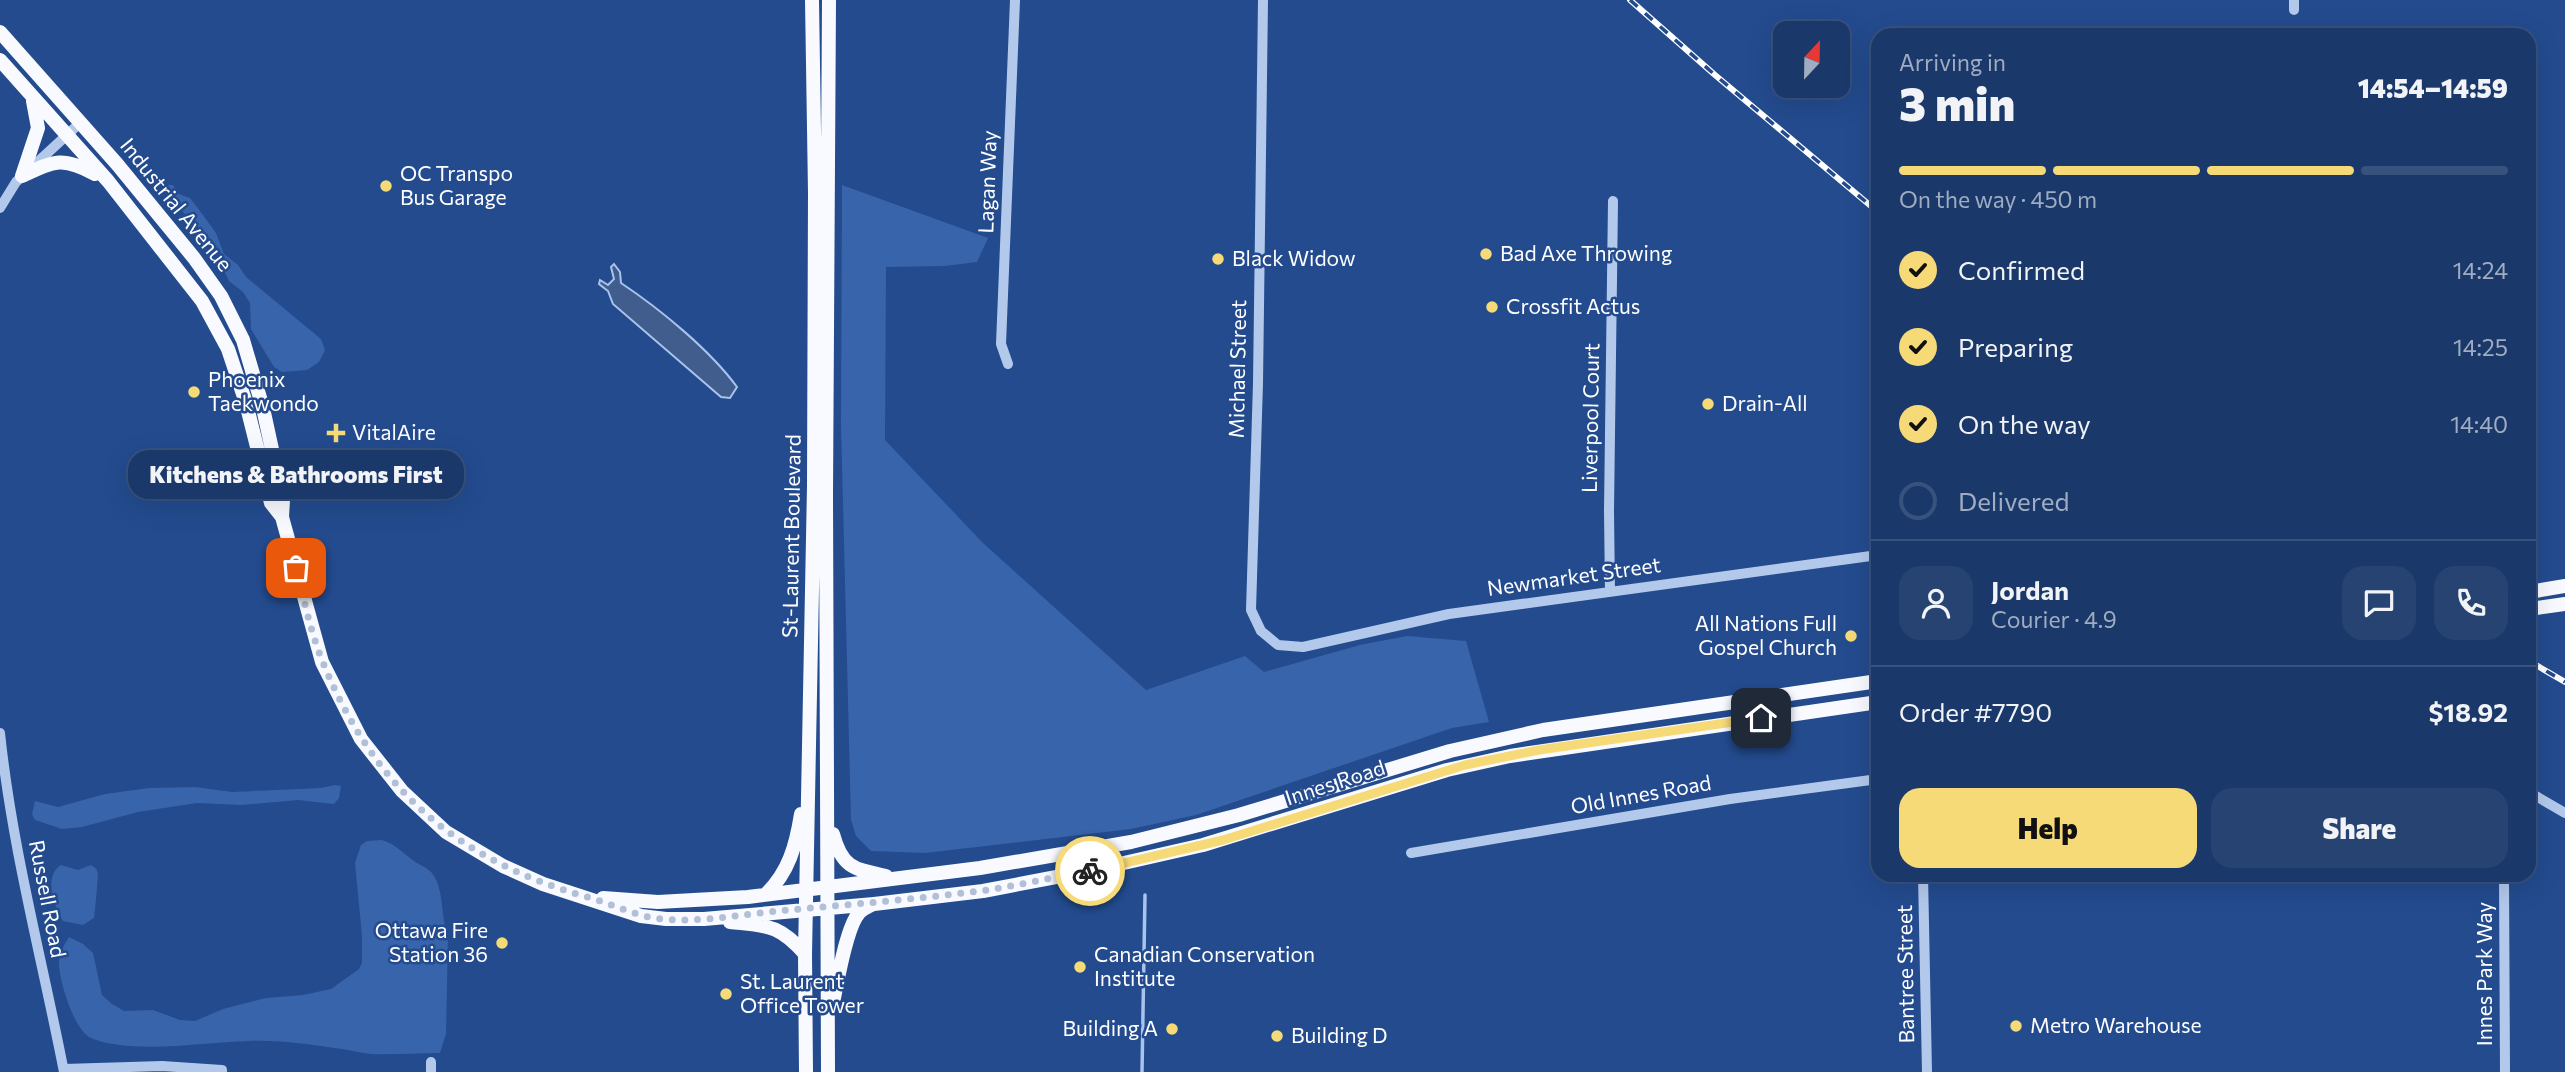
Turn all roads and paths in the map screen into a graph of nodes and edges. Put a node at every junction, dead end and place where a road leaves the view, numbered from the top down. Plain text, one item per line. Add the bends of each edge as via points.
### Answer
1 (812, 0) edge
2 (829, 0) edge
3 (1015, 0) edge
4 (1263, 0) edge
5 (0, 32) edge
6 (0, 60) edge
7 (32, 98) junction
8 (81, 122) junction
9 (65, 135) junction
10 (22, 176) junction
11 (108, 181) junction
12 (1613, 201) dead end
13 (0, 208) edge
14 (1008, 364) dead end
15 (820, 491) junction
16 (282, 517) junction
17 (1871, 556) edge
18 (2565, 586) edge
19 (2536, 591) edge
20 (1610, 592) junction
21 (2565, 604) edge
22 (2536, 608) edge
23 (1278, 645) joint
24 (1871, 682) edge
25 (1871, 703) edge
26 (1855, 705) junction
27 (1871, 708) edge
28 (0, 733) edge
29 (809, 771) junction
30 (1871, 780) edge
31 (2536, 798) edge
32 (827, 813) junction
33 (2565, 813) edge
34 (1412, 853) dead end
35 (901, 879) junction
36 (1923, 882) edge
37 (2504, 882) edge
38 (828, 886) junction
39 (807, 888) junction
40 (766, 894) junction
41 (591, 898) junction
42 (874, 904) junction
43 (828, 906) junction
44 (807, 909) junction
45 (704, 919) junction
46 (805, 954) junction
47 (829, 1020) junction
48 (64, 1070) edge
49 (222, 1072) edge
50 (806, 1072) edge
51 (828, 1072) edge
52 (1927, 1072) edge
53 (2505, 1072) edge

1 - 15 main road, St-Laurent Boulevard via 814,385
2 - 15 main road, St-Laurent Boulevard via 827,395
3 - 14 street, Lagan Way via 1001,344
4 - 23 street, Michael Street via 1251,610 1261,631
5 - 8 main road, Industrial Avenue
6 - 7 main road, Industrial Avenue
7 - 9 main road, Industrial Avenue
7 - 10 main road via 38,128
8 - 9 street
8 - 16 main road, Industrial Avenue via 221,296 243,340 263,408 283,500
9 - 10 street
9 - 11 main road, Industrial Avenue
10 - 11 main road via 65,161
10 - 13 street
11 - 16 main road, Industrial Avenue via 202,301 219,330 246,403 271,503
12 - 20 street, Liverpool Court
15 - 29 main road, St-Laurent Boulevard
15 - 32 main road, St-Laurent Boulevard
16 - 41 main road, Industrial Avenue via 322,662 361,739 402,791 436,825 482,855 543,884
17 - 20 street, Newmarket Street
18 - 19 main road
20 - 23 street, Newmarket Street via 1449,614 1303,647
21 - 22 main road
24 - 35 main road, Innes Road via 1513,736 1151,838
25 - 26 main road, Innes Road
26 - 27 main road
26 - 42 main road, Innes Road via 1510,756 1447,770 1173,852 984,891
28 - 48 street, Russell Road via 36,950
29 - 39 main road, St-Laurent Boulevard
29 - 40 main road via 791,856 784,875
30 - 34 street, Old Innes Road
31 - 33 street
32 - 35 main road via 838,852 847,863
32 - 38 main road, St-Laurent Boulevard
35 - 38 main road, Innes Road
36 - 52 street, Bantree Street
37 - 53 street, Innes Park Way
38 - 39 main road, Innes Road
38 - 43 main road, St-Laurent Boulevard
39 - 40 main road, Industrial Avenue
39 - 44 main road, St-Laurent Boulevard
40 - 41 main road, Industrial Avenue via 690,902
41 - 45 main road, Industrial Avenue via 640,916
42 - 43 main road, Innes Road
42 - 47 main road via 859,912 854,923
43 - 44 main road, Innes Road
43 - 47 main road, St-Laurent Boulevard
44 - 45 main road, Industrial Avenue
44 - 46 main road, St-Laurent Boulevard
45 - 46 main road via 778,929
46 - 50 main road, St-Laurent Boulevard
47 - 51 main road, St-Laurent Boulevard
48 - 49 street via 162,1066

